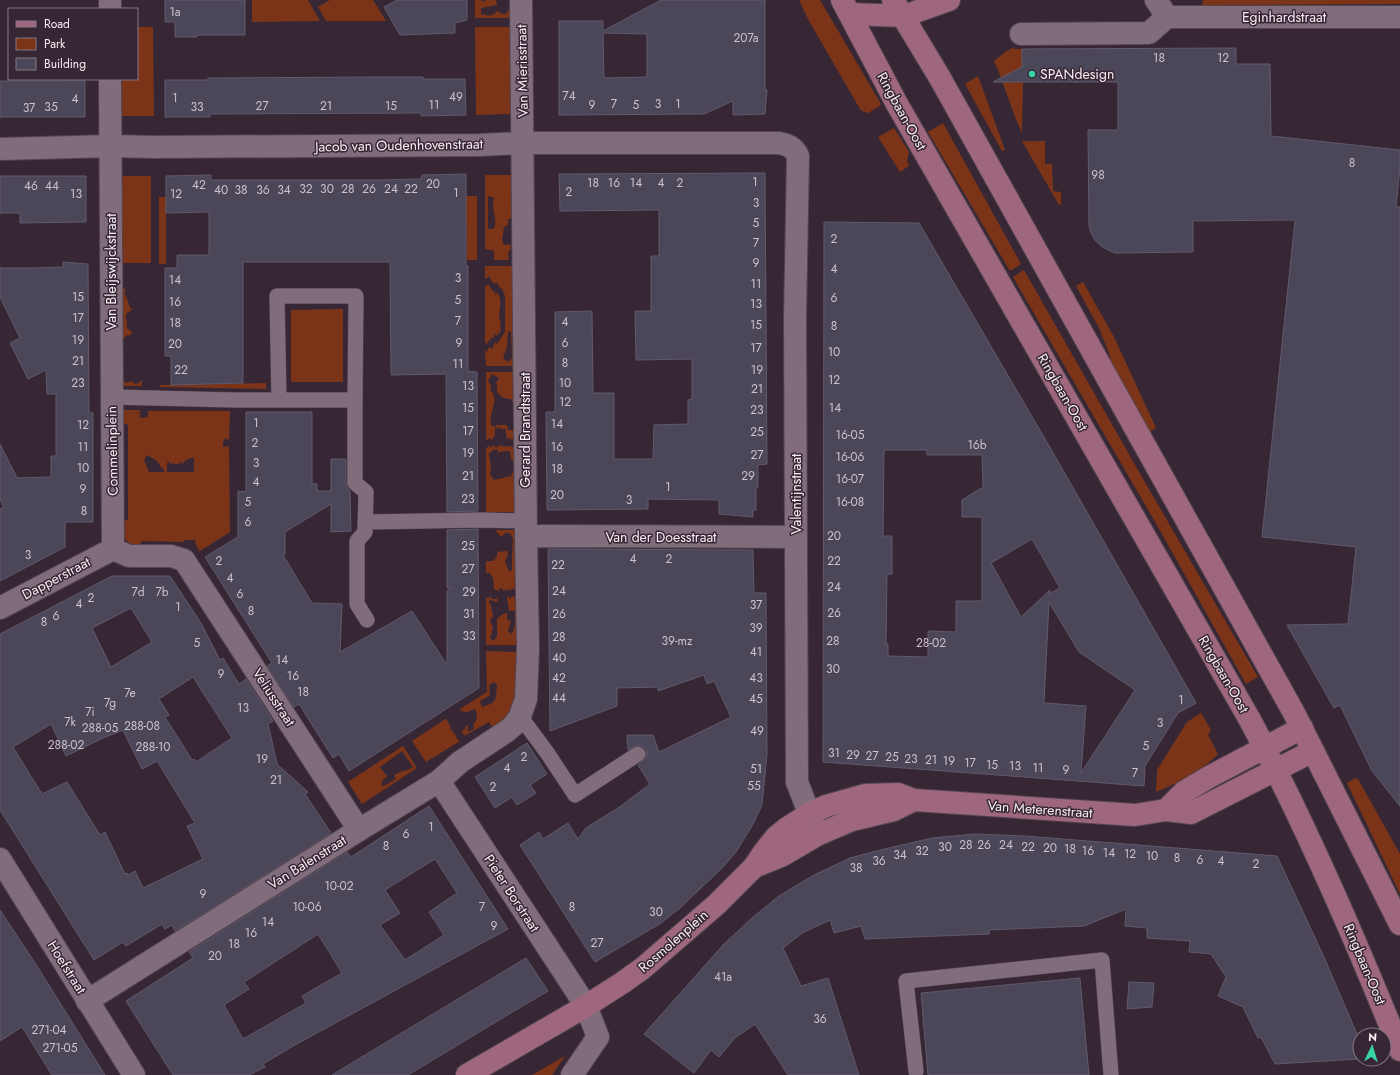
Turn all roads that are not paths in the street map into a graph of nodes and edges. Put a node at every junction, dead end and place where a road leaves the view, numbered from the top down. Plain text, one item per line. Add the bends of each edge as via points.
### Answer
1 (521, 0) edge
2 (949, 0) edge
3 (846, 7) edge
4 (899, 8) edge
5 (1162, 9) edge
6 (1400, 17) edge
7 (1021, 34) dead end
8 (110, 80) edge
9 (523, 143) junction
10 (112, 146) junction
11 (0, 149) edge
12 (795, 150) joint
13 (112, 397) junction
14 (279, 400) junction
15 (355, 400) junction
16 (365, 522) junction
17 (526, 529) junction
18 (796, 537) junction
19 (113, 549) junction
20 (0, 608) edge
21 (367, 620) dead end
22 (520, 716) junction
23 (1302, 728) junction
24 (1264, 748) junction
25 (1313, 751) junction
26 (638, 754) dead end
27 (1276, 771) junction
28 (439, 781) junction
29 (914, 800) junction
30 (1166, 810) junction
31 (809, 814) junction
32 (359, 830) junction
33 (817, 835) junction
34 (0, 858) edge
35 (754, 868) junction
36 (1400, 924) edge
37 (87, 1001) junction
38 (586, 1006) junction
39 (1400, 1050) edge
40 (916, 1071) dead end
41 (134, 1075) edge
42 (467, 1075) edge
43 (572, 1075) edge
44 (1111, 1075) edge

1 - 9 street, Van Mierisstraat
2 - 4 main road
3 - 4 main road, Ringbaan-Oost
3 - 24 main road, Ringbaan-Oost via 897,104
4 - 23 main road
5 - 6 street, Eginhardstraat
5 - 7 street, Eginhardstraat via 1150,33
8 - 10 street, Van Bleijswijckstraat
9 - 10 street, Jacob van Oudenhovenstraat via 154,148
9 - 12 street, Jacob van Oudenhovenstraat via 778,143
9 - 17 street, Gerard Brandtstraat
10 - 11 street, Jacob van Oudenhovenstraat
10 - 13 street, Van Bleijswijckstraat
12 - 18 street, Valentijnstraat via 798,156 795,320
13 - 14 lane, Commelinplein
13 - 19 street, Commelinplein
14 - 15 lane, Commelinplein
14 - 15 lane via 277,296 356,296
15 - 16 lane via 355,483 366,492
16 - 17 lane via 482,520
16 - 21 lane via 365,532 357,541 357,604
17 - 18 street, Van der Doesstraat via 543,536
17 - 22 street, Gerard Brandtstraat via 528,649 526,699
18 - 31 street, Valentijnstraat via 797,782
19 - 20 street, Dapperstraat
19 - 32 street, Veliusstraat via 129,556 171,556 184,560
22 - 26 lane via 575,795
22 - 28 street, Van Balenstraat via 507,731 460,762
23 - 24 main road
23 - 25 main road
24 - 27 main road, Ringbaan-Oost
24 - 30 main road via 1184,792
25 - 27 main road
25 - 36 main road
27 - 30 main road, Van Meterenstraat via 1191,813
27 - 39 main road, Ringbaan-Oost via 1362,955
28 - 32 street, Van Balenstraat
28 - 38 street, Pieter Borstraat
29 - 30 main road, Van Meterenstraat via 1135,815
29 - 31 main road, Van Meterenstraat via 898,794 865,795 832,804
29 - 33 main road via 894,810 852,820
31 - 33 street, Valentijnstraat
31 - 35 main road, Rosmolenplein via 776,837
32 - 37 street, Van Balenstraat
33 - 35 main road, Rosmolenplein
34 - 37 street, Hoefstraat
35 - 38 main road, Rosmolenplein via 643,968
37 - 41 street, Hoefstraat
38 - 42 main road, Rosmolenplein
38 - 43 street via 598,1037
40 - 44 lane via 906,981 1102,960

